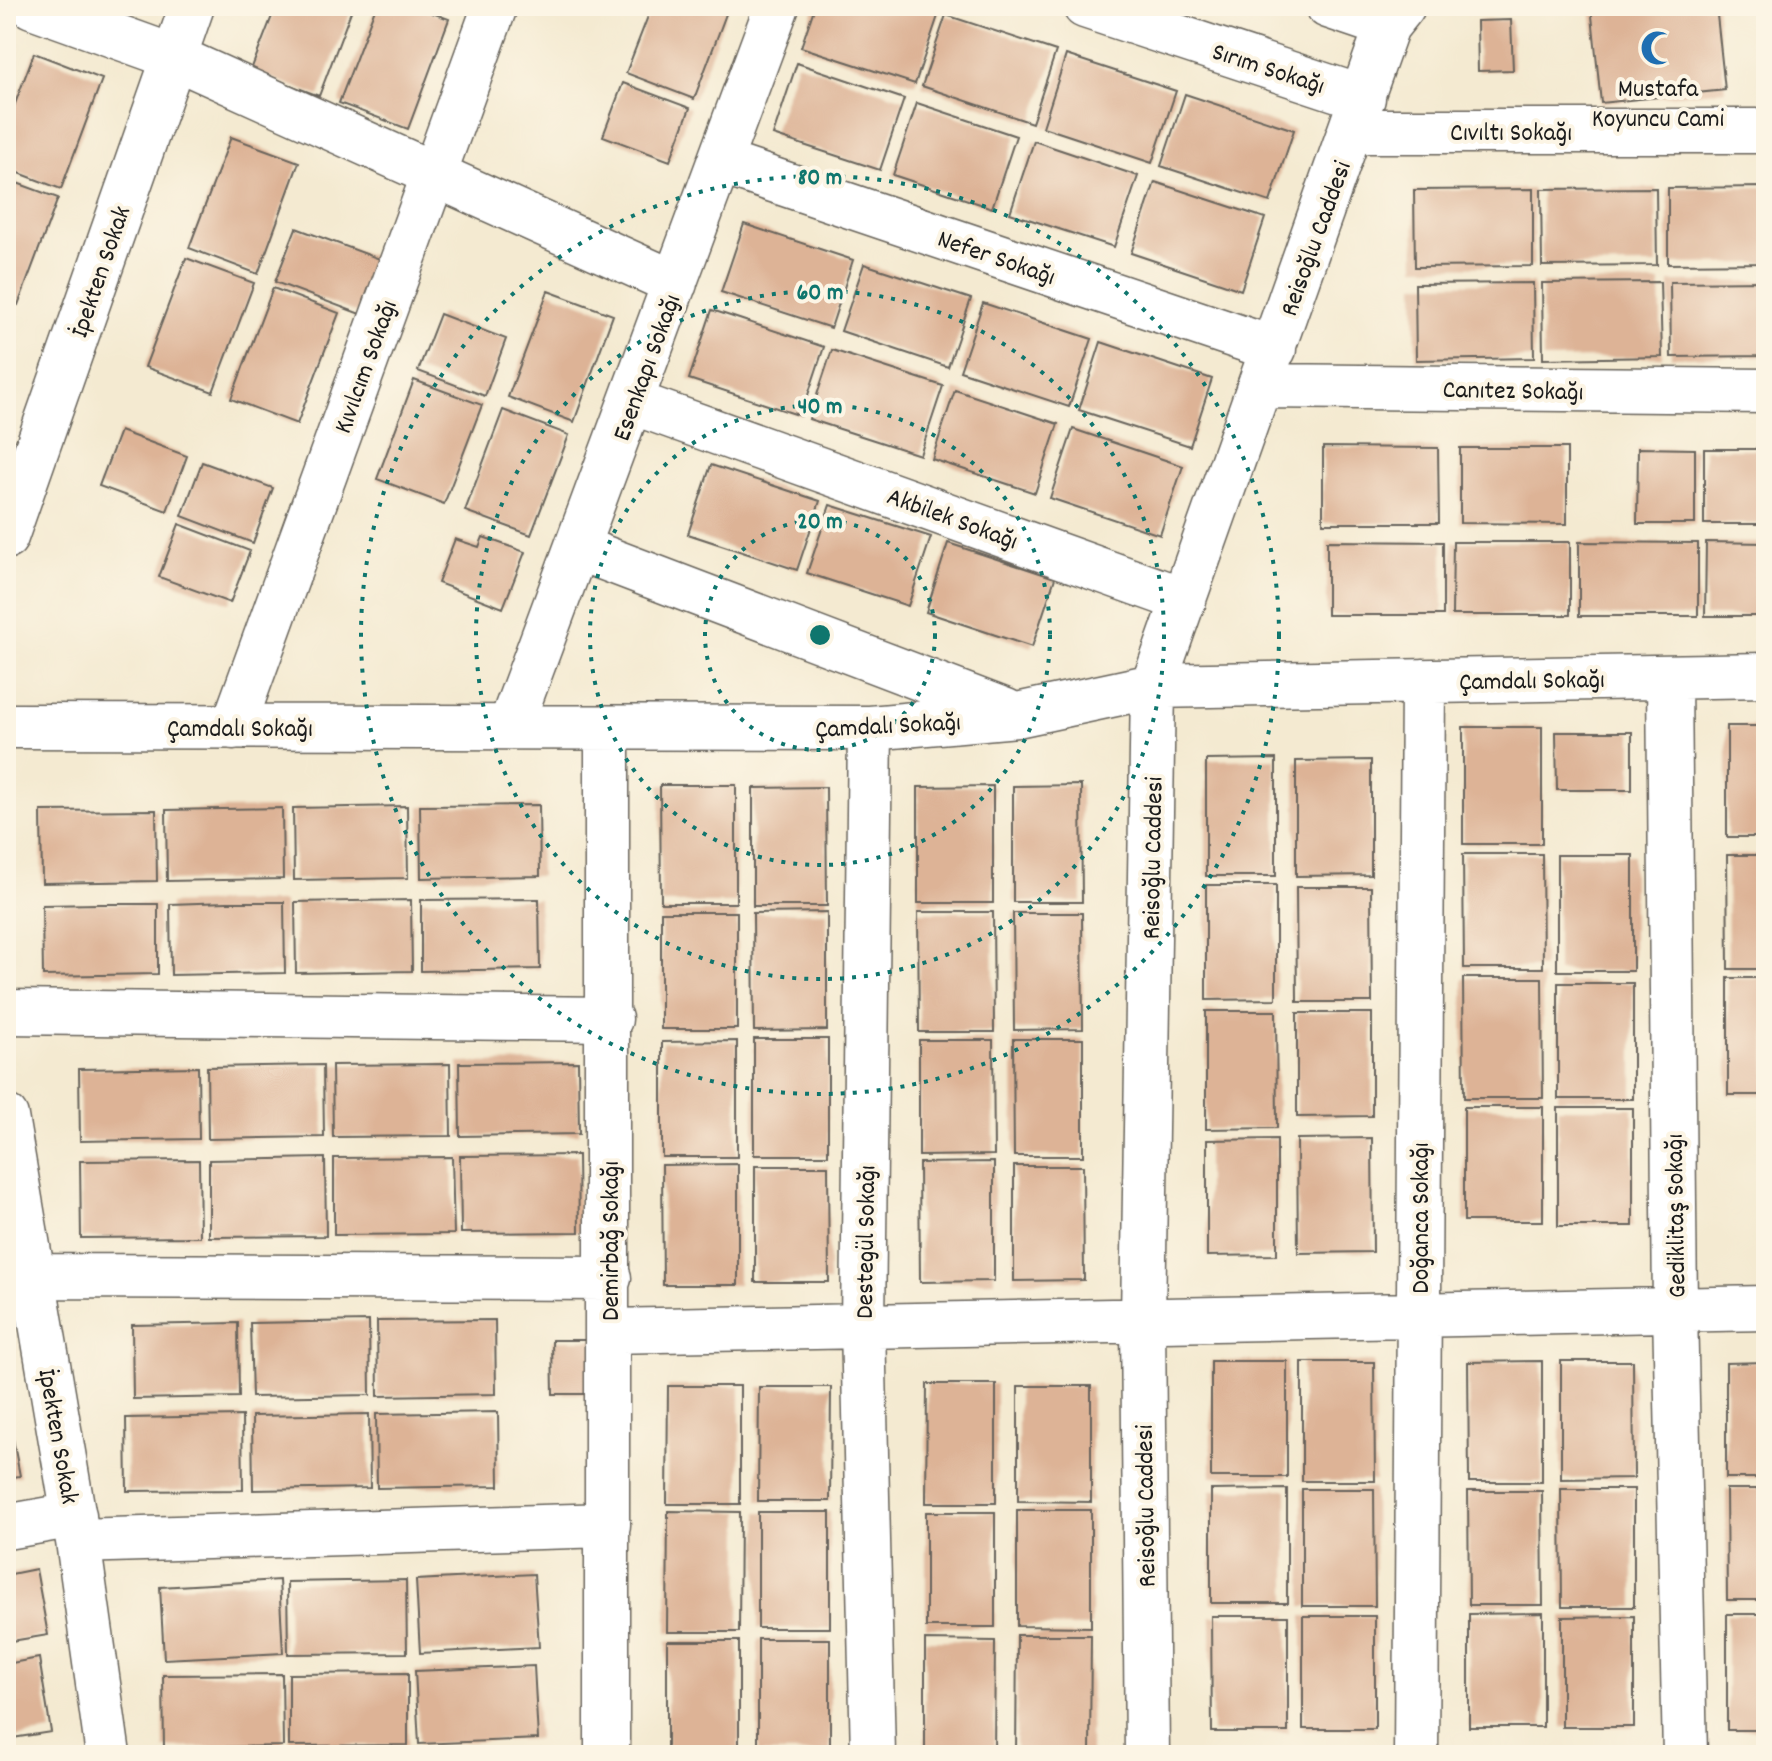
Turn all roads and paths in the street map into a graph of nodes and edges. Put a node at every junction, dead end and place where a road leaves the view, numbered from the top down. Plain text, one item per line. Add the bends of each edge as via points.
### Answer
1 (32, 6) edge
2 (192, 6) edge
3 (495, 6) edge
4 (777, 6) edge
5 (1085, 6) edge
6 (1328, 6) edge
7 (1395, 16) edge
8 (174, 57) junction
9 (1357, 114) junction
10 (1766, 131) edge
11 (720, 162) junction
12 (434, 174) junction
13 (675, 283) junction
14 (1268, 368) junction
15 (1766, 391) edge
16 (632, 402) junction
17 (6, 537) edge
18 (578, 548) junction
19 (1184, 600) junction
20 (1766, 675) edge
21 (1669, 677) junction
22 (1423, 681) junction
23 (1153, 686) junction
24 (1017, 715) junction
25 (6, 726) edge
26 (233, 727) junction
27 (510, 727) junction
28 (607, 728) junction
29 (870, 728) junction
30 (6, 1012) edge
31 (610, 1019) junction
32 (6, 1117) edge
33 (23, 1264) edge
34 (609, 1278) junction
35 (1766, 1308) edge
36 (1675, 1310) junction
37 (1418, 1314) junction
38 (1143, 1319) junction
39 (863, 1325) junction
40 (609, 1331) junction
41 (608, 1525) junction
42 (6, 1527) edge
43 (76, 1528) junction
44 (108, 1755) edge
45 (607, 1755) edge
46 (873, 1755) edge
47 (1147, 1755) edge
48 (1416, 1755) edge
49 (1685, 1755) edge

1 - 8 street
2 - 8 street, İpekten Sokak
3 - 12 street, Kıvılcım Sokağı
4 - 11 street, Esenkapı Sokağı
5 - 9 street, Sırım Sokağı
6 - 7 street
7 - 9 street, Reisoğlu Caddesi
8 - 12 street
8 - 17 street, İpekten Sokak
9 - 10 street, Cıvıltı Sokağı
9 - 14 street, Reisoğlu Caddesi
11 - 13 street, Esenkapı Sokağı
11 - 14 street, Nefer Sokağı
12 - 13 street
12 - 26 street, Kıvılcım Sokağı
13 - 16 street, Esenkapı Sokağı
14 - 15 street, Canıtez Sokağı
14 - 19 street, Reisoğlu Caddesi
16 - 18 street, Esenkapı Sokağı
16 - 19 street, Akbilek Sokağı
18 - 24 street
18 - 27 street, Esenkapı Sokağı
19 - 23 street, Reisoğlu Caddesi
20 - 21 street, Çamdalı Sokağı
21 - 22 street, Çamdalı Sokağı
21 - 36 street, Gediklitaş Sokağı
22 - 23 street, Çamdalı Sokağı
22 - 37 street, Doğanca Sokağı
23 - 24 street, Çamdalı Sokağı
23 - 38 street, Reisoğlu Caddesi
24 - 29 street, Çamdalı Sokağı
25 - 26 street, Çamdalı Sokağı
26 - 27 street, Çamdalı Sokağı
27 - 28 street, Çamdalı Sokağı
28 - 29 street, Çamdalı Sokağı
28 - 31 street, Demirbağ Sokağı
29 - 39 street, Destegül Sokağı
30 - 31 street
31 - 34 street, Demirbağ Sokağı
32 - 33 street, İpekten Sokak
33 - 34 street
33 - 43 street, İpekten Sokak
34 - 40 street, Demirbağ Sokağı
35 - 36 street
36 - 37 street
36 - 49 street, Gediklitaş Sokağı
37 - 38 street
37 - 48 street, Doğanca Sokağı
38 - 39 street
38 - 47 street, Reisoğlu Caddesi
39 - 40 street
39 - 46 street, Destegül Sokağı
40 - 41 street, Demirbağ Sokağı
41 - 43 street
41 - 45 street, Demirbağ Sokağı
42 - 43 street
43 - 44 street, İpekten Sokak

